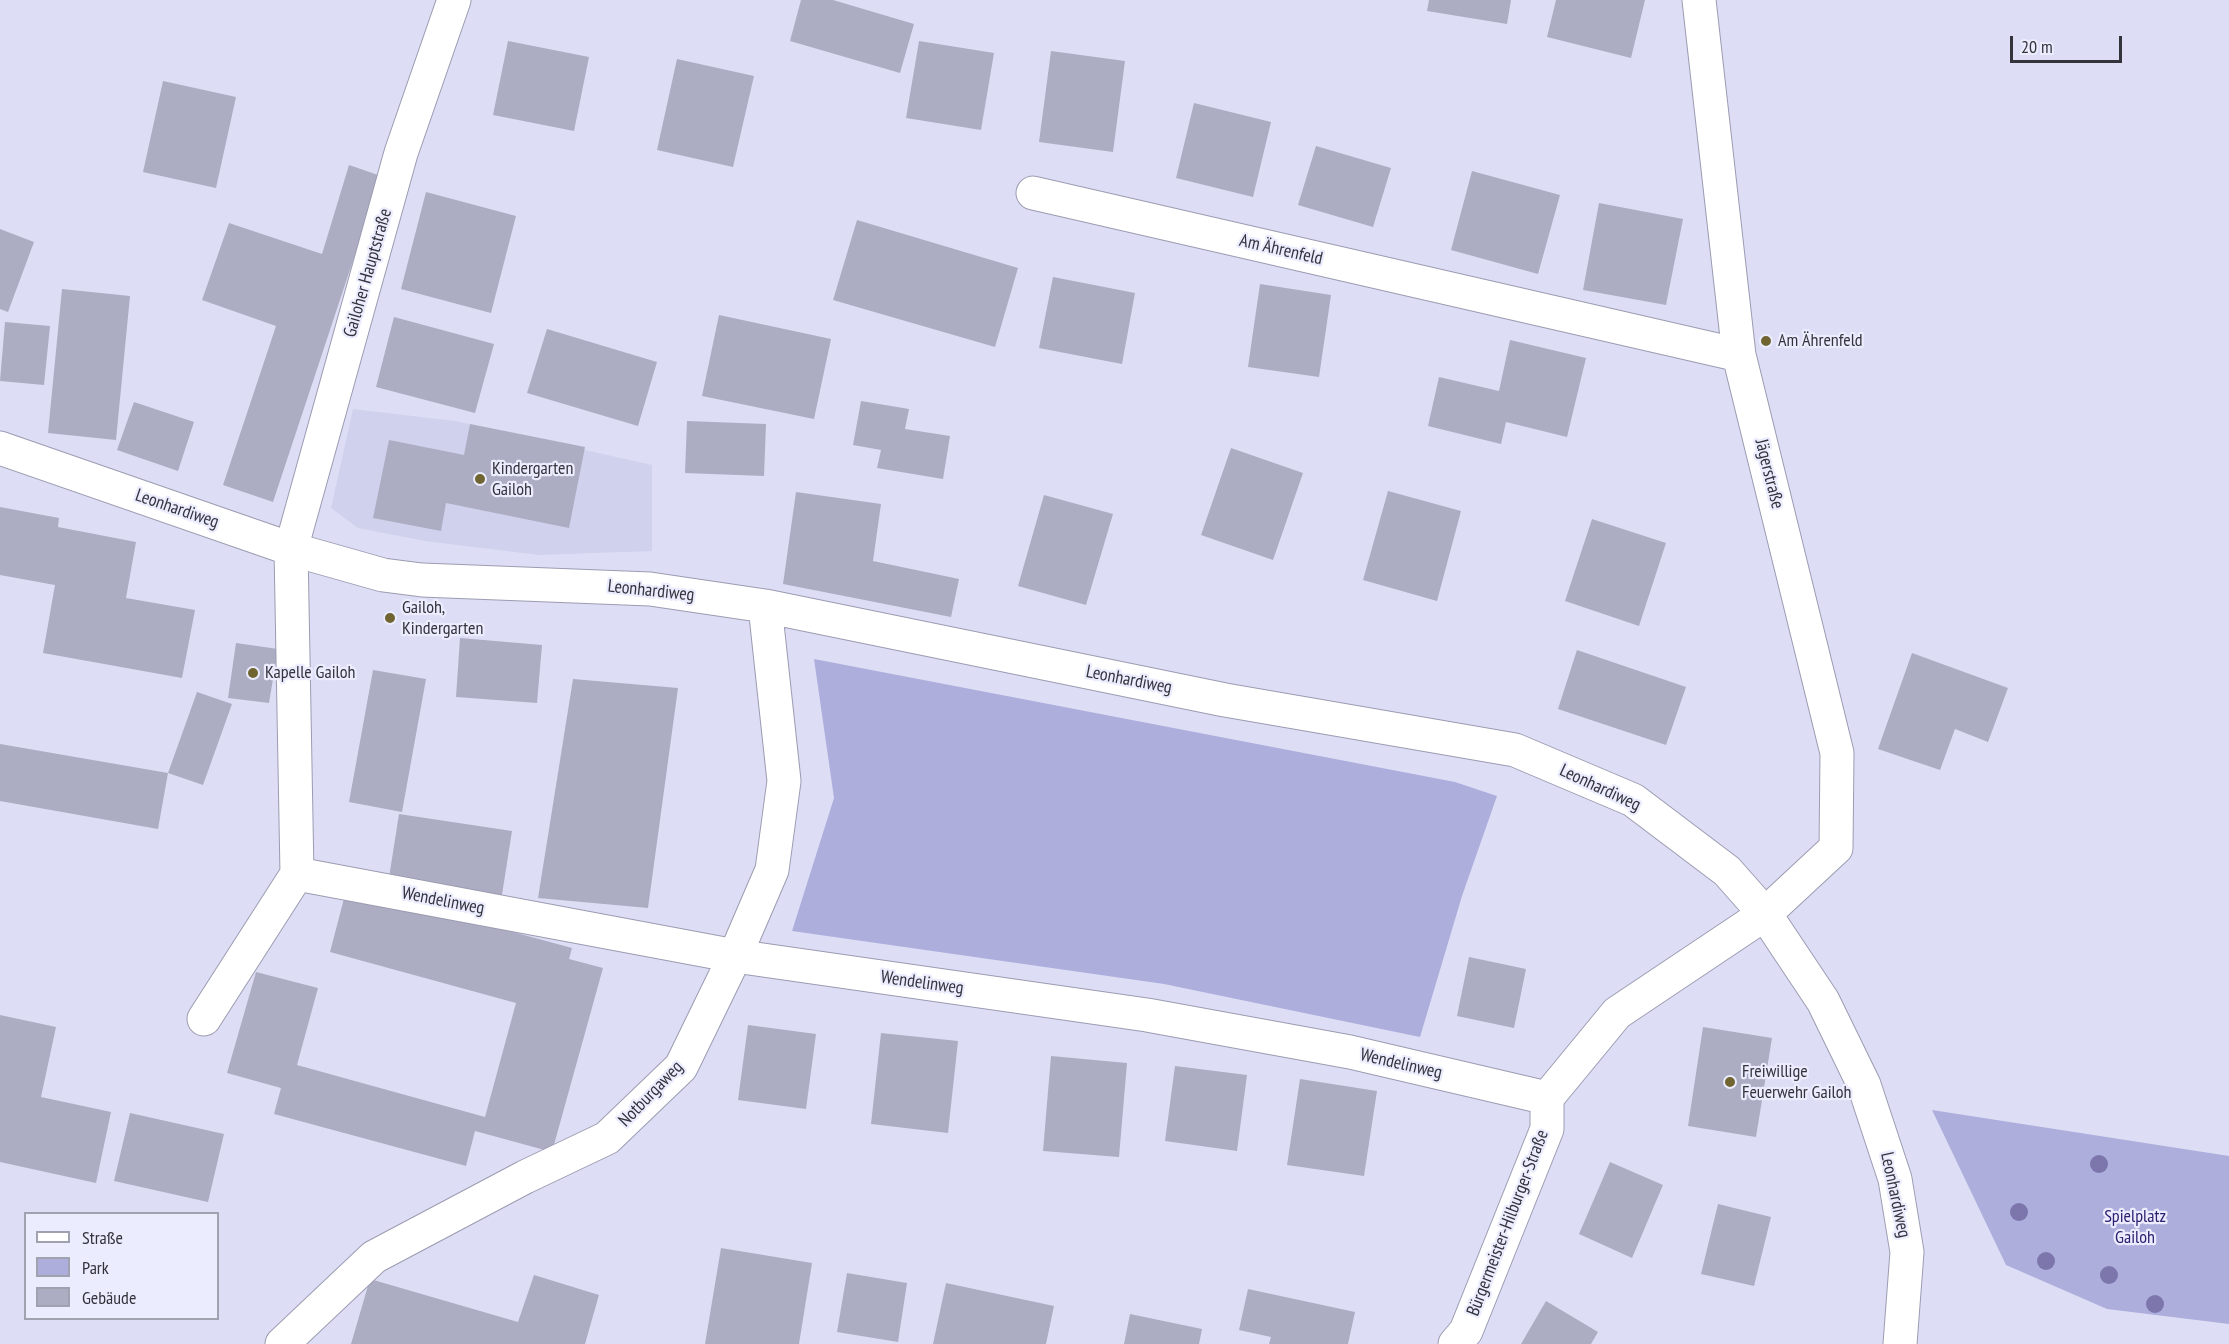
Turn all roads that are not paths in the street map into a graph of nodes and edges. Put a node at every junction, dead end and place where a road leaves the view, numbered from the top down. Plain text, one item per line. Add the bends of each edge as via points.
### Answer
1 (454, 0) edge
2 (1699, 0) edge
3 (1034, 193) dead end
4 (1739, 355) junction
5 (0, 447) edge
6 (291, 549) junction
7 (765, 606) junction
8 (297, 874) junction
9 (1765, 914) junction
10 (735, 956) junction
11 (204, 1019) dead end
12 (1546, 1098) junction
13 (282, 1344) edge
14 (1455, 1344) edge
15 (1900, 1344) edge

1 - 6 street, Gailoher Hauptstraße via 401,153
2 - 4 street, Jägerstraße
3 - 4 street, Am Ährenfeld
4 - 9 street, Jägerstraße via 1837,753 1836,848
5 - 6 street, Leonhardiweg
6 - 7 street, Leonhardiweg via 383,575 422,580 650,589
6 - 8 street
7 - 9 street, Leonhardiweg via 1226,700 1515,750 1633,800 1727,871
7 - 10 street, Notburgaweg via 784,781 772,870
8 - 10 street, Wendelinweg
8 - 11 street
9 - 12 street via 1617,1013
9 - 15 street, Leonhardiweg via 1823,1001 1864,1085 1895,1179 1907,1252
10 - 12 street, Wendelinweg via 1148,1015 1350,1052
10 - 13 street, Notburgaweg via 681,1067 607,1138 374,1257
12 - 14 street, Bürgermeister-Hilburger-Straße via 1547,1130 1466,1331

